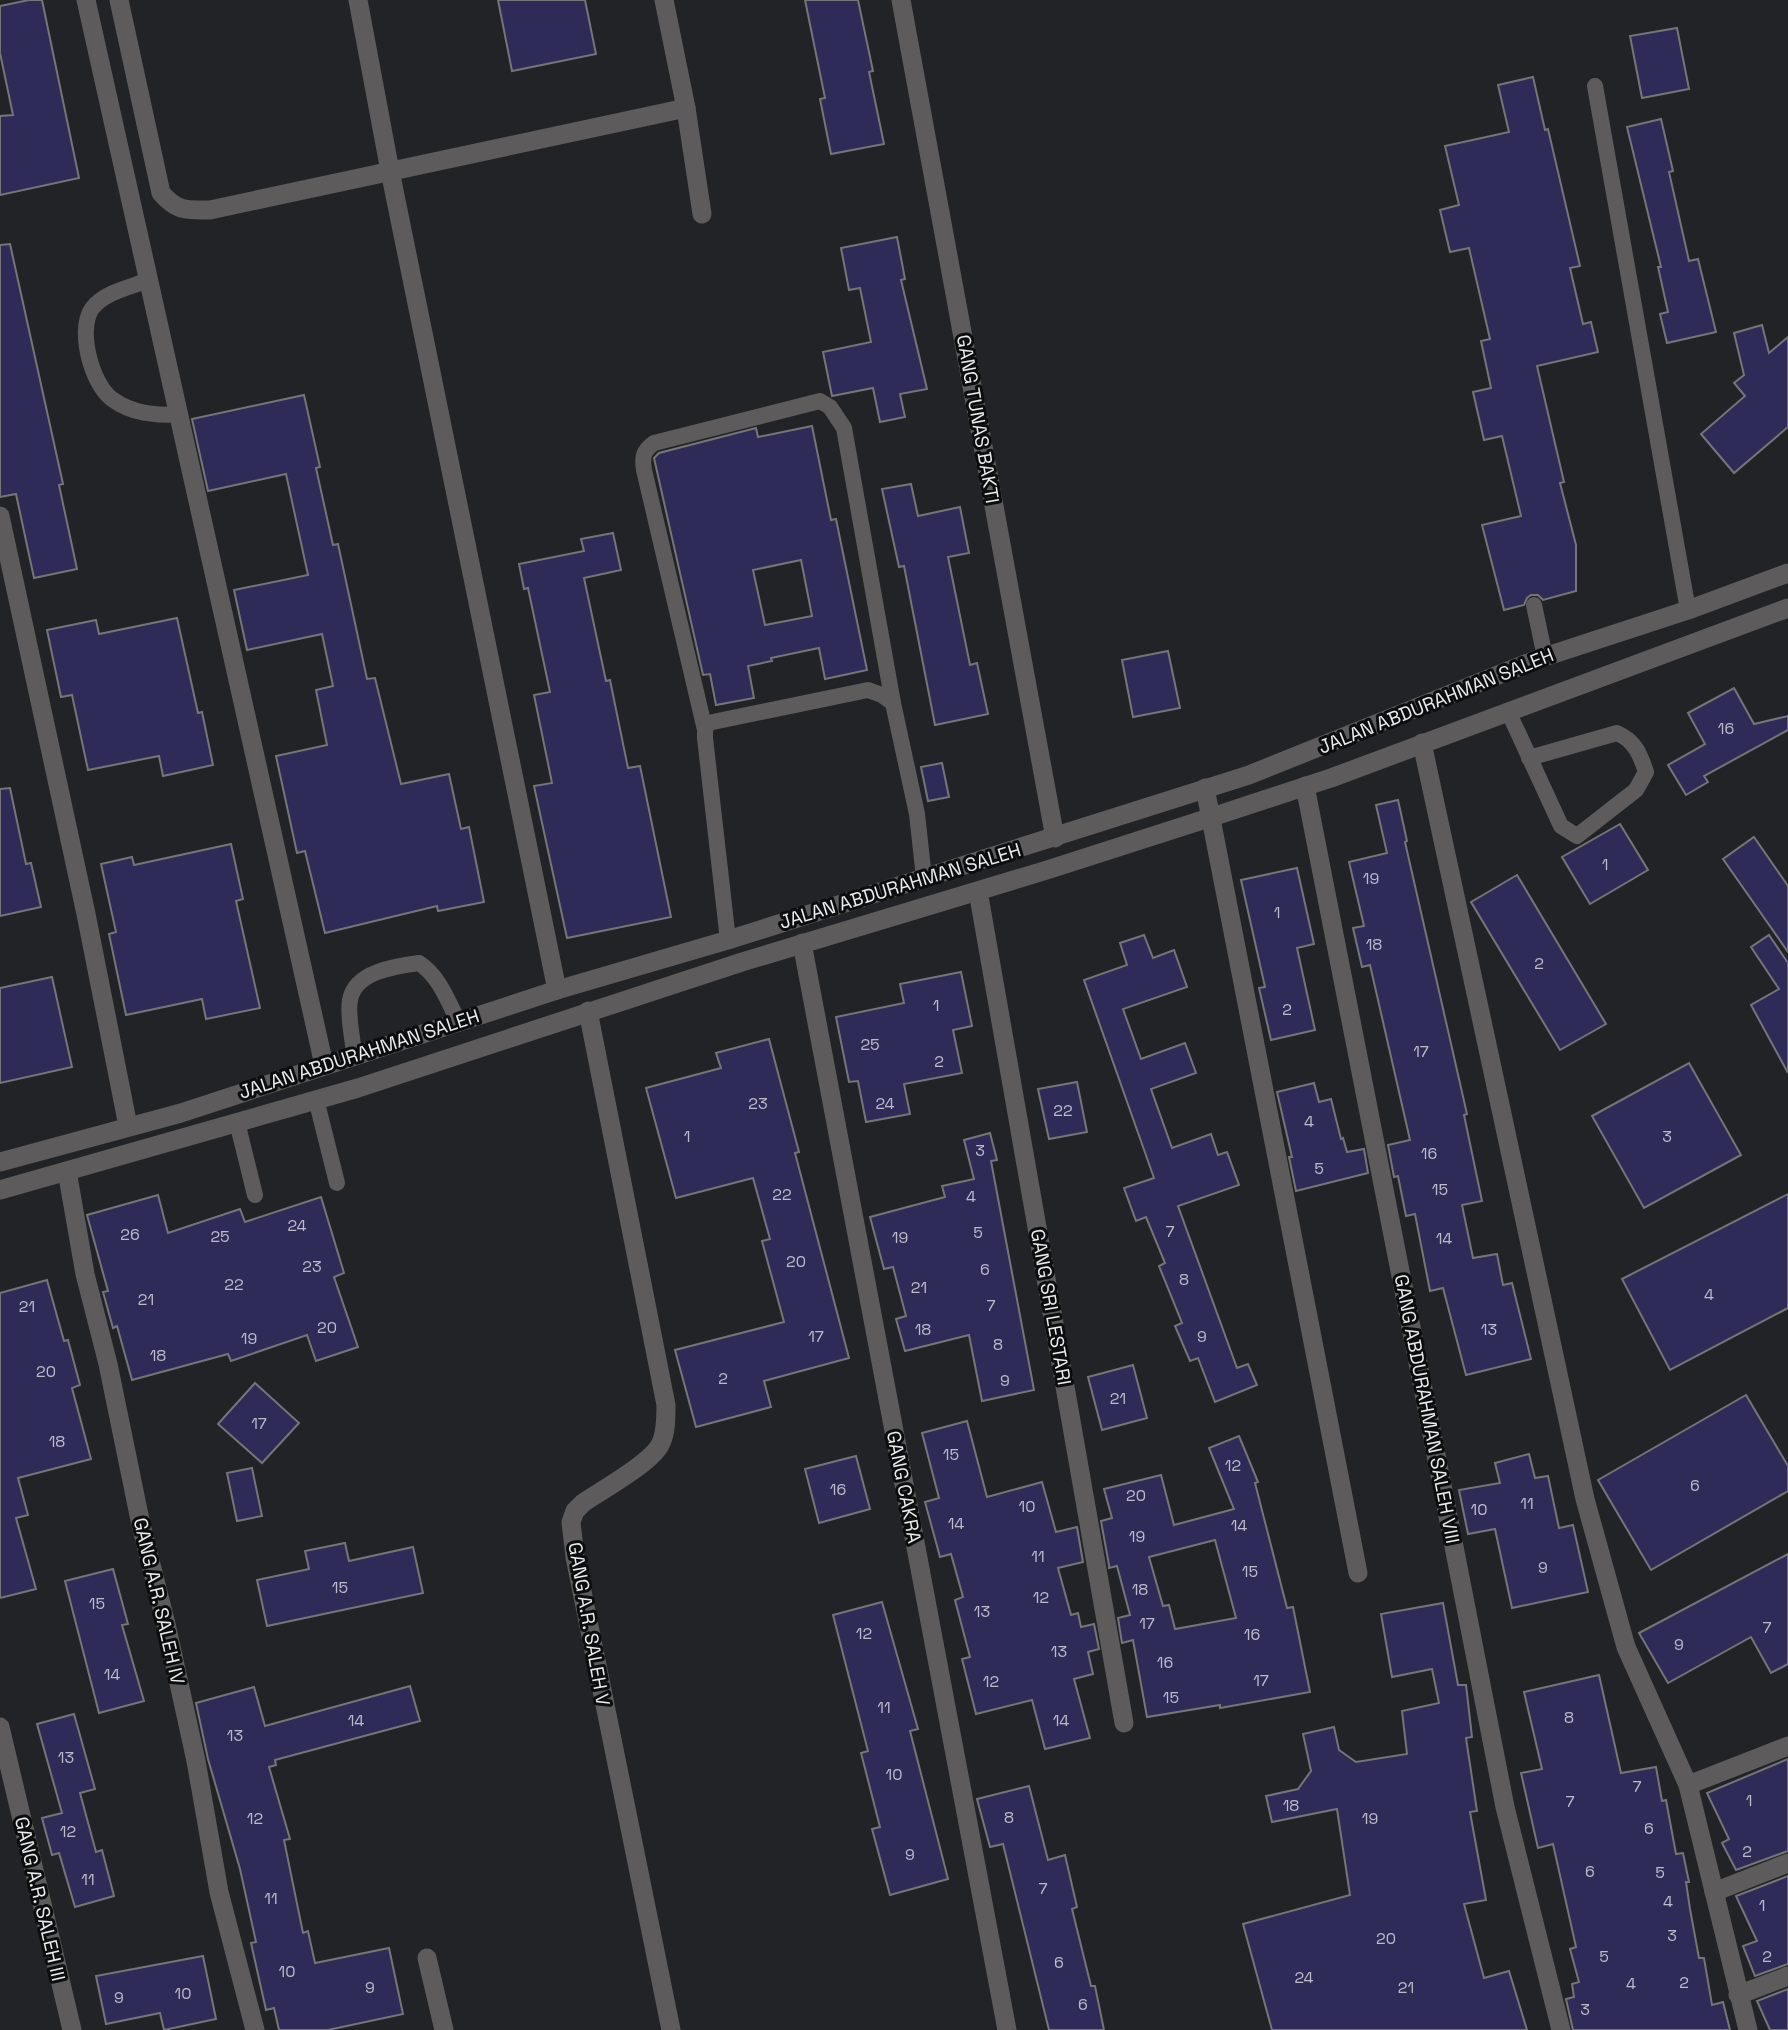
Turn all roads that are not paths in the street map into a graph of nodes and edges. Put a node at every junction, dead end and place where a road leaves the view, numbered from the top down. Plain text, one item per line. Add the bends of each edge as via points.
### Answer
1 (86, 0) edge
2 (119, 0) edge
3 (358, 0) edge
4 (664, 0) edge
5 (901, 0) edge
6 (1595, 86) dead end
7 (686, 108) junction
8 (390, 171) junction
9 (702, 214) dead end
10 (149, 280) junction
11 (179, 415) junction
12 (0, 516) edge
13 (1788, 573) edge
14 (1534, 605) dead end
15 (1788, 608) edge
16 (1688, 610) junction
17 (1545, 657) junction
18 (893, 703) junction
19 (1508, 711) junction
20 (705, 730) junction
21 (1422, 743) junction
22 (1529, 758) junction
23 (1305, 786) junction
24 (1205, 788) junction
25 (1212, 817) junction
26 (1055, 838) junction
27 (925, 878) junction
28 (978, 891) junction
29 (728, 940) junction
30 (802, 943) junction
31 (557, 990) junction
32 (588, 1011) junction
33 (458, 1021) junction
34 (354, 1055) junction
35 (324, 1065) junction
36 (316, 1099) junction
37 (181, 1113) junction
38 (237, 1122) junction
39 (128, 1126) junction
40 (187, 1136) junction
41 (0, 1162) edge
42 (67, 1171) junction
43 (337, 1183) dead end
44 (0, 1191) edge
45 (255, 1195) dead end
46 (1358, 1573) dead end
47 (1125, 1723) dead end
48 (0, 1727) edge
49 (1788, 1746) edge
50 (1688, 1785) junction
51 (1788, 1863) edge
52 (1714, 1892) junction
53 (427, 1958) dead end
54 (1788, 1976) edge
55 (1738, 1995) junction
56 (72, 2030) edge
57 (255, 2030) edge
58 (444, 2030) edge
59 (671, 2030) edge
60 (1006, 2030) edge
61 (1561, 2030) edge
62 (1748, 2030) edge

1 - 10 street
2 - 8 street via 161,193 170,203 180,209 210,210
3 - 8 street
4 - 7 street
5 - 26 street, GANG TUNAS BAKTI
6 - 16 lane
7 - 8 street
7 - 9 street
8 - 31 street
10 - 11 street
10 - 11 lane via 107,296 93,307 86,321 86,345 102,389 111,399 150,415
11 - 35 street
12 - 39 street
13 - 16 street, JALAN ABDURAHMAN SALEH
14 - 17 lane
15 - 19 street, JALAN ABDURAHMAN SALEH
16 - 17 street, JALAN ABDURAHMAN SALEH
17 - 24 street, JALAN ABDURAHMAN SALEH
18 - 20 lane via 868,691 708,723
18 - 20 lane via 844,428 820,401 654,443 643,456
18 - 27 lane via 917,814
19 - 21 street, JALAN ABDURAHMAN SALEH
19 - 22 lane
20 - 29 lane
21 - 23 street, JALAN ABDURAHMAN SALEH
21 - 50 street via 1585,1499 1626,1647
22 - 22 lane via 1616,733 1639,750 1646,772 1636,790 1577,836 1561,826
23 - 25 street, JALAN ABDURAHMAN SALEH
23 - 61 street, GANG ABDURAHMAN SALEH VIII via 1505,1807
24 - 25 street
24 - 26 street, JALAN ABDURAHMAN SALEH
25 - 28 street, JALAN ABDURAHMAN SALEH
25 - 46 street
26 - 27 street, JALAN ABDURAHMAN SALEH
27 - 29 street, JALAN ABDURAHMAN SALEH
28 - 30 street, JALAN ABDURAHMAN SALEH
28 - 47 street, GANG SRI LESTARI
29 - 31 street, JALAN ABDURAHMAN SALEH
30 - 32 street, JALAN ABDURAHMAN SALEH
30 - 60 street, GANG CAKRA
31 - 33 street, JALAN ABDURAHMAN SALEH
32 - 36 street, JALAN ABDURAHMAN SALEH
32 - 59 street, GANG A.R. SALEH V via 667,1405 661,1444 651,1457 583,1503 571,1522
33 - 34 street, JALAN ABDURAHMAN SALEH
33 - 34 lane via 427,968 419,963 388,967 355,988 350,1000
34 - 35 street, JALAN ABDURAHMAN SALEH
35 - 37 street, JALAN ABDURAHMAN SALEH
36 - 38 street, JALAN ABDURAHMAN SALEH
36 - 43 lane
37 - 39 street, JALAN ABDURAHMAN SALEH
37 - 40 street
38 - 40 street, JALAN ABDURAHMAN SALEH
38 - 45 lane
39 - 41 street, JALAN ABDURAHMAN SALEH
40 - 42 street, JALAN ABDURAHMAN SALEH
42 - 44 street, JALAN ABDURAHMAN SALEH
42 - 57 street, GANG A.R. SALEH IV via 85,1274 196,1761 219,1892
48 - 56 street, GANG A.R. SALEH III
49 - 50 street
50 - 52 street
51 - 52 street
52 - 55 street
53 - 58 street
54 - 55 street
55 - 62 street

